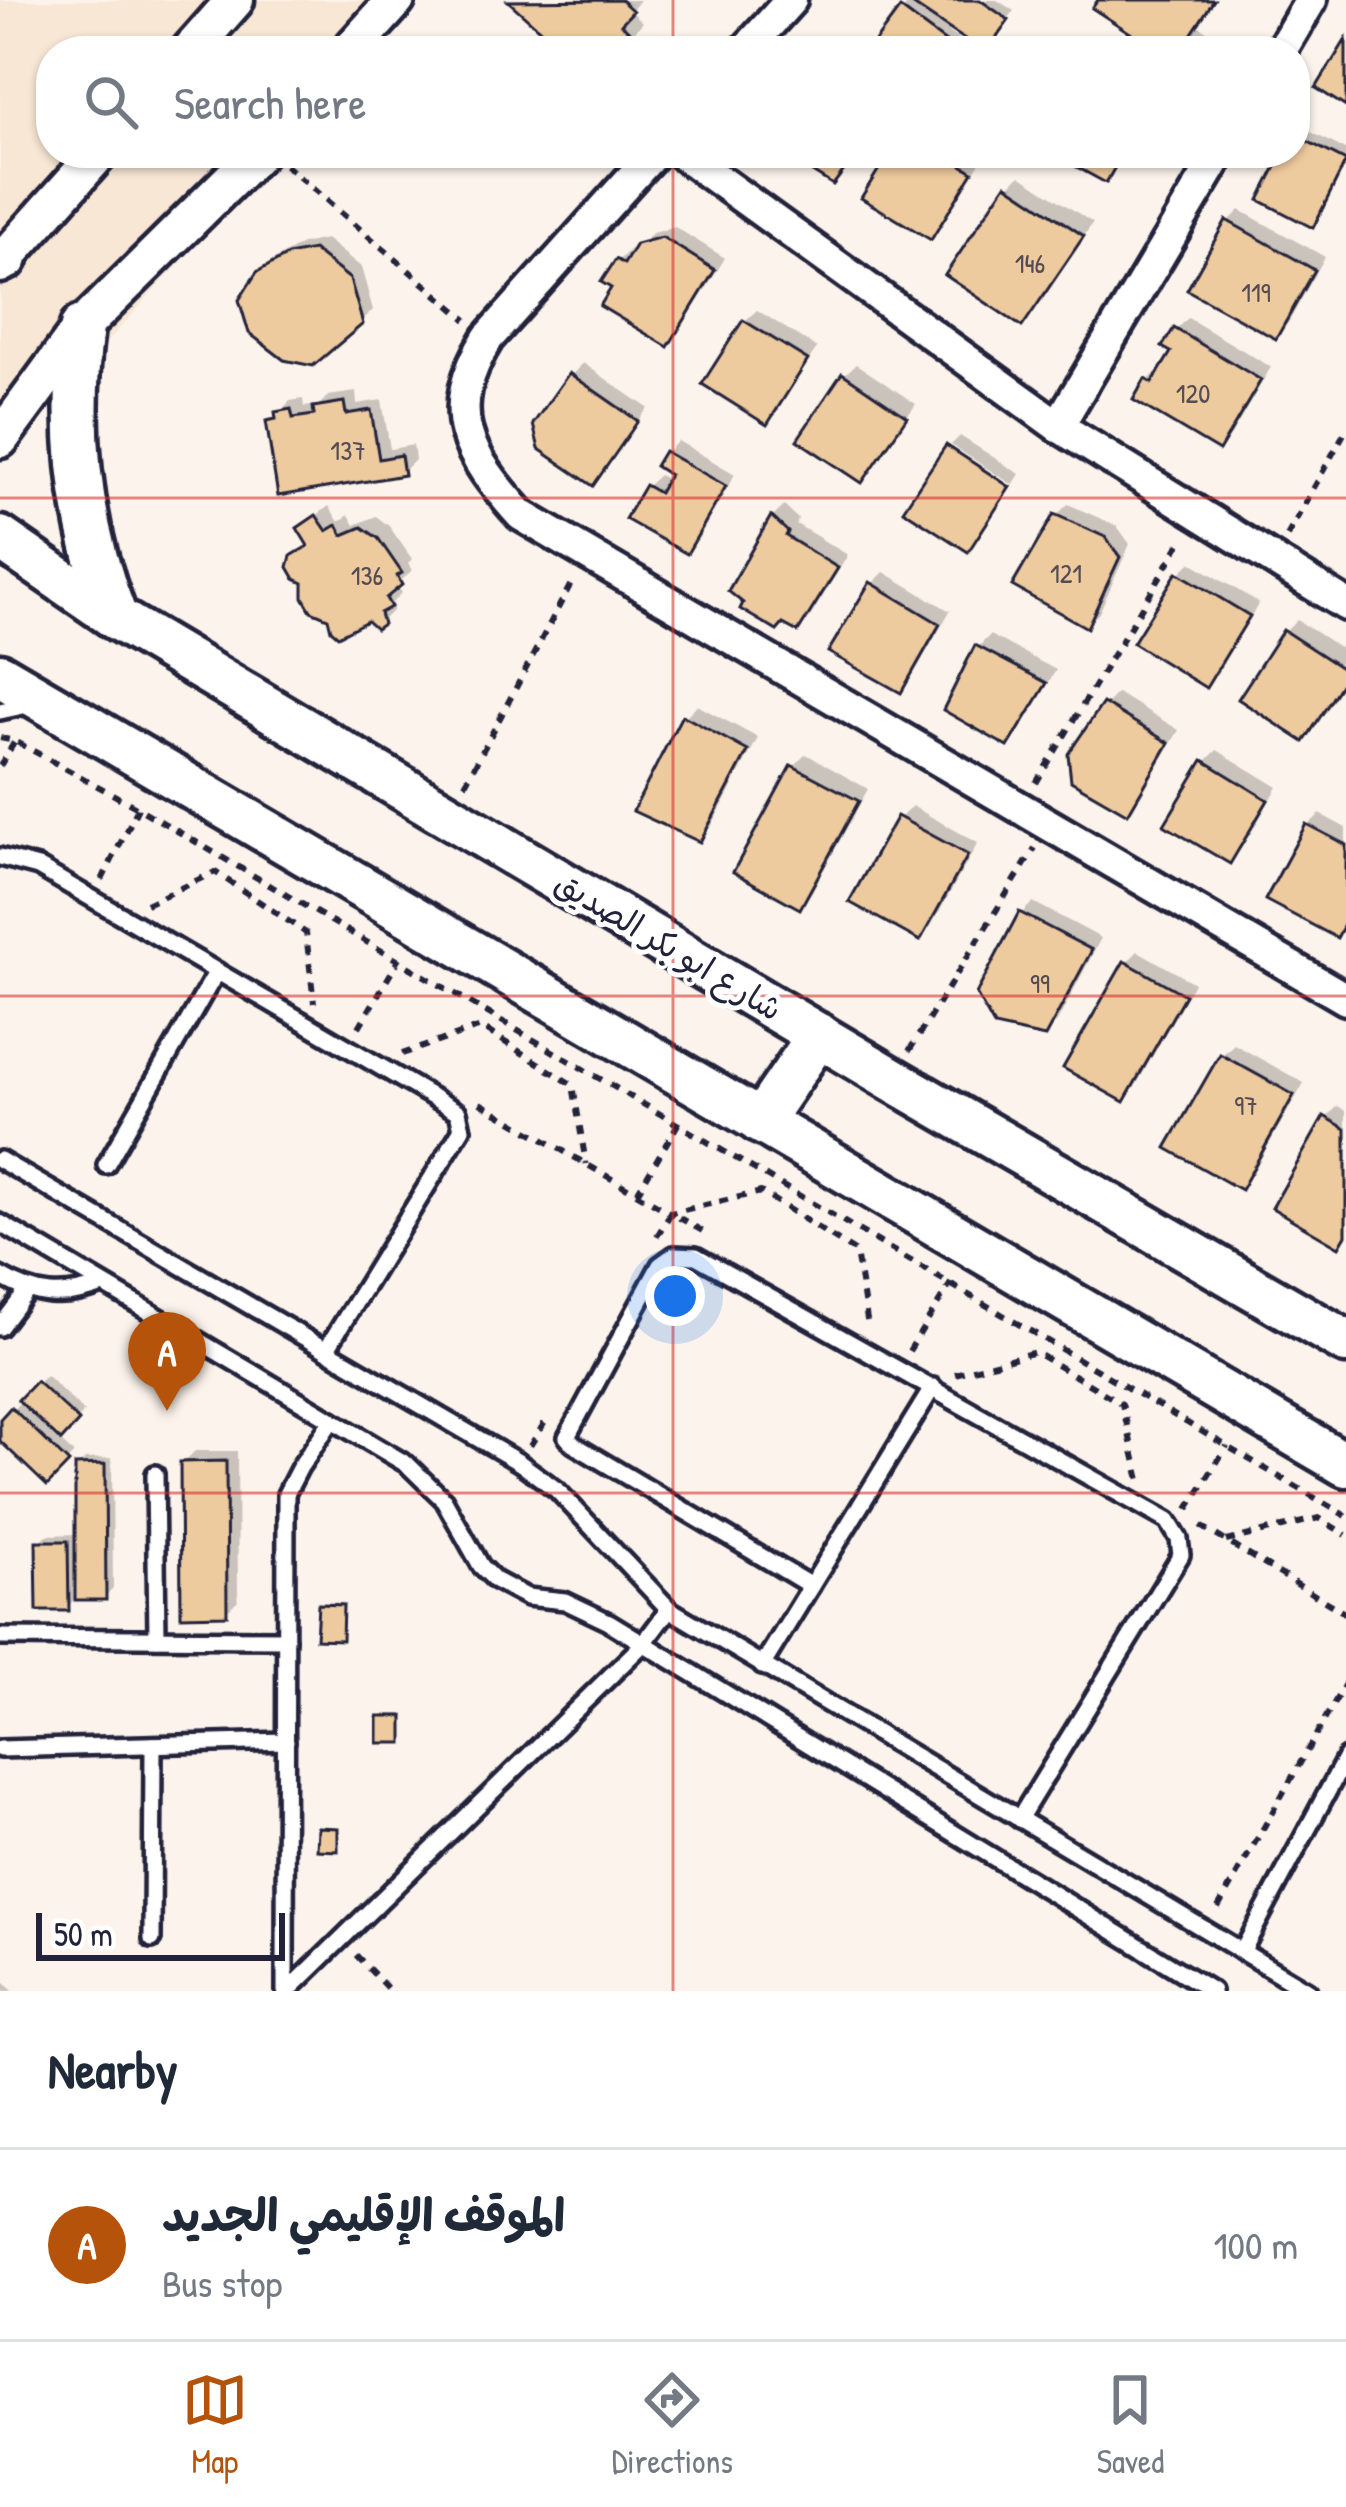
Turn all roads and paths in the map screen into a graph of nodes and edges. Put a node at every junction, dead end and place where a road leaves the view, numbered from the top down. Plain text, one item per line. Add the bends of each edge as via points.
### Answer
1 (235, 0) edge
2 (396, 0) edge
3 (791, 0) edge
4 (1311, 0) edge
5 (203, 36) edge
6 (364, 36) edge
7 (759, 36) edge
8 (1290, 36) edge
9 (85, 168) edge
10 (243, 168) edge
11 (289, 168) edge
12 (641, 168) edge
13 (702, 168) edge
14 (1211, 168) edge
15 (2, 260) edge
16 (82, 327) junction
17 (488, 338) junction
18 (1058, 426) junction
19 (1346, 430) edge
20 (0, 439) edge
21 (1198, 513) junction
22 (0, 538) edge
23 (587, 554) junction
24 (1274, 560) junction
25 (1346, 605) edge
26 (116, 618) junction
27 (10, 690) edge
28 (0, 738) edge
29 (15, 741) junction
30 (0, 766) edge
31 (138, 808) junction
32 (1021, 808) junction
33 (450, 814) junction
34 (1049, 825) junction
35 (0, 856) edge
36 (99, 886) dead end
37 (139, 908) dead end
38 (397, 964) junction
39 (217, 971) junction
40 (1346, 999) edge
41 (314, 1006) dead end
42 (356, 1031) dead end
43 (819, 1035) junction
44 (399, 1055) dead end
45 (892, 1078) junction
46 (760, 1122) junction
47 (679, 1124) junction
48 (0, 1160) edge
49 (586, 1164) dead end
50 (106, 1165) dead end
51 (636, 1193) dead end
52 (670, 1213) dead end
53 (0, 1223) edge
54 (0, 1276) edge
55 (951, 1283) junction
56 (103, 1285) junction
57 (27, 1291) junction
58 (868, 1326) dead end
59 (0, 1327) edge
60 (1346, 1342) edge
61 (326, 1350) junction
62 (909, 1351) dead end
63 (952, 1374) dead end
64 (933, 1387) junction
65 (332, 1420) junction
66 (1227, 1446) junction
67 (1346, 1466) edge
68 (155, 1474) dead end
69 (1142, 1490) dead end
70 (1184, 1515) dead end
71 (1346, 1516) edge
72 (1346, 1535) edge
73 (1226, 1541) dead end
74 (811, 1586) junction
75 (669, 1610) junction
76 (0, 1637) edge
77 (158, 1638) junction
78 (286, 1639) junction
79 (643, 1644) junction
80 (762, 1666) junction
81 (1346, 1682) edge
82 (286, 1741) junction
83 (153, 1745) junction
84 (0, 1749) edge
85 (1346, 1757) edge
86 (1019, 1819) junction
87 (1206, 1930) junction
88 (152, 1939) dead end
89 (341, 1939) junction
90 (1243, 1952) junction
91 (286, 1991) edge
92 (390, 1991) edge
93 (1212, 1991) edge
94 (1308, 1991) edge

1 - 5 street
2 - 6 street
3 - 7 street
4 - 8 street
9 - 15 street
10 - 16 street
11 - 17 path
12 - 17 street
13 - 18 street
14 - 18 street
16 - 20 street
16 - 26 main road via 80,478
17 - 23 street via 463,395 474,457 521,515
18 - 21 street
19 - 24 path
21 - 24 street
21 - 32 path
22 - 26 main road, شارع ابو بكر الصديق
23 - 32 street
23 - 33 path
24 - 25 street
26 - 33 main road, شارع ابو بكر الصديق
27 - 46 main road
28 - 29 path
29 - 30 path
29 - 31 path
31 - 36 path
31 - 38 path
32 - 34 street
33 - 43 main road, شارع ابو بكر الصديق
34 - 40 street
34 - 45 path
35 - 39 lane via 38,867
37 - 41 path via 215,872 306,933
38 - 42 path
38 - 47 path
39 - 50 lane
39 - 61 lane via 461,1118 462,1129
43 - 45 main road, شارع ابو بكر الصديق
43 - 46 main road
44 - 49 path via 481,1027 573,1085
45 - 60 main road, شارع ابو بكر الصديق
46 - 67 main road
47 - 51 path
47 - 55 path
48 - 61 lane
52 - 58 path via 761,1192 856,1252
53 - 56 lane
54 - 57 lane
55 - 62 path
55 - 66 path
56 - 57 lane via 62,1296
56 - 65 lane
57 - 59 lane
61 - 75 lane via 557,1490
63 - 69 path via 1035,1352 1122,1404
64 - 74 lane
64 - 74 lane via 696,1256 674,1255 660,1265 567,1437
64 - 86 lane via 1168,1521 1181,1547
65 - 78 lane via 286,1494
65 - 79 lane via 427,1482 495,1580 527,1597 585,1609
66 - 70 path
66 - 71 path
68 - 77 lane
72 - 73 path via 1319,1518
74 - 80 lane
75 - 79 lane
75 - 80 lane
76 - 77 lane
77 - 78 lane
78 - 82 lane
79 - 89 lane
79 - 93 lane
80 - 86 lane
81 - 87 path
82 - 83 lane
82 - 91 lane
83 - 84 lane
83 - 88 lane
85 - 90 lane
86 - 87 lane
87 - 90 lane
89 - 91 lane
89 - 92 path
90 - 94 lane

